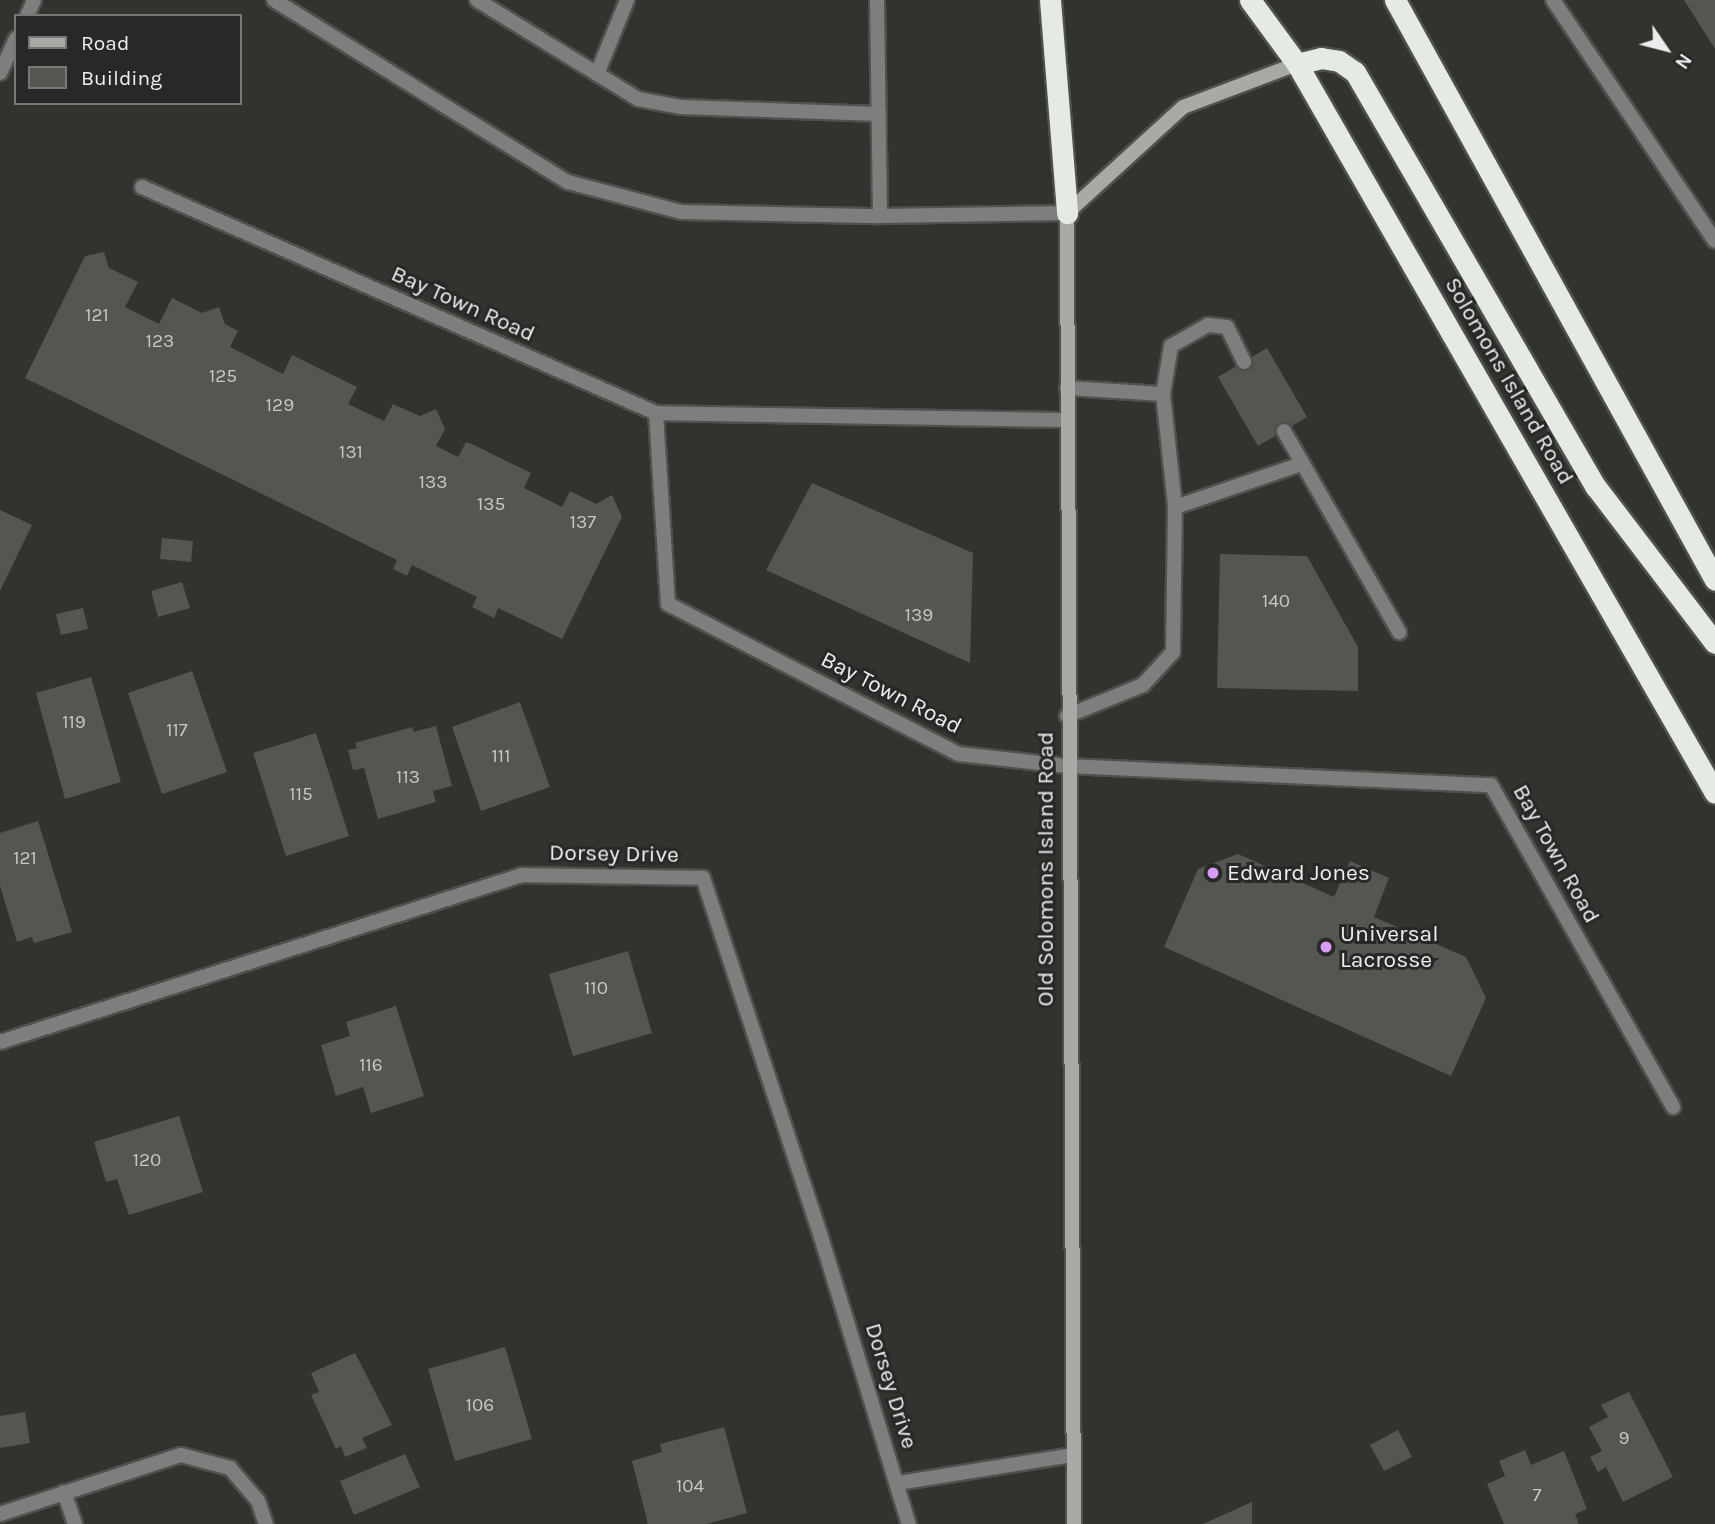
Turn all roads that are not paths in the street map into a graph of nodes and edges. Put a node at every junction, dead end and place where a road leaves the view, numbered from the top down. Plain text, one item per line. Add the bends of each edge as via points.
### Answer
1 (274, 0) edge
2 (477, 0) edge
3 (627, 0) edge
4 (877, 0) edge
5 (1050, 0) edge
6 (1251, 0) edge
7 (1395, 0) edge
8 (1552, 0) edge
9 (14, 43) edge
10 (1297, 64) junction
11 (0, 73) edge
12 (597, 74) junction
13 (879, 114) junction
14 (142, 187) dead end
15 (1067, 213) junction
16 (880, 216) junction
17 (1715, 241) edge
18 (1244, 362) dead end
19 (1067, 388) junction
20 (1163, 394) junction
21 (656, 413) junction
22 (1067, 420) junction
23 (1283, 431) dead end
24 (1301, 464) junction
25 (1175, 507) junction
26 (1715, 580) edge
27 (1399, 632) dead end
28 (1715, 643) edge
29 (1067, 716) junction
30 (1068, 766) junction
31 (1715, 793) edge
32 (0, 1042) edge
33 (1673, 1107) dead end
34 (1073, 1455) junction
35 (898, 1483) junction
36 (64, 1492) junction
37 (0, 1514) edge
38 (75, 1524) edge
39 (266, 1524) edge
40 (909, 1524) edge
41 (1074, 1524) edge

1 - 16 street via 568,182 681,212
2 - 12 street
3 - 12 street
4 - 13 street
5 - 15 highway
6 - 10 highway, Solomons Island Road
7 - 26 highway
8 - 17 street
9 - 11 street
10 - 15 main road via 1183,107
10 - 28 highway via 1321,58 1339,61 1354,72 1596,487
10 - 31 highway, Solomons Island Road
12 - 13 street via 638,99 681,107
13 - 16 street
14 - 21 street, Bay Town Road
15 - 16 street
15 - 19 main road, Old Solomons Island Road
18 - 20 street via 1227,327 1208,326 1171,346
19 - 20 street
19 - 22 main road, Old Solomons Island Road
20 - 25 street
21 - 22 street
21 - 30 street, Bay Town Road via 668,604 959,754
22 - 29 main road, Old Solomons Island Road
23 - 24 street
24 - 25 street
24 - 27 street
25 - 29 street via 1173,652 1143,685
29 - 30 main road, Old Solomons Island Road
30 - 33 street, Bay Town Road via 1491,785
30 - 34 main road, Old Solomons Island Road
32 - 35 street, Dorsey Drive via 522,875 703,878
34 - 35 street
34 - 41 main road, Old Solomons Island Road
35 - 40 street, Dorsey Drive
36 - 37 street
36 - 38 street
36 - 39 street via 181,1455 230,1468 258,1501

